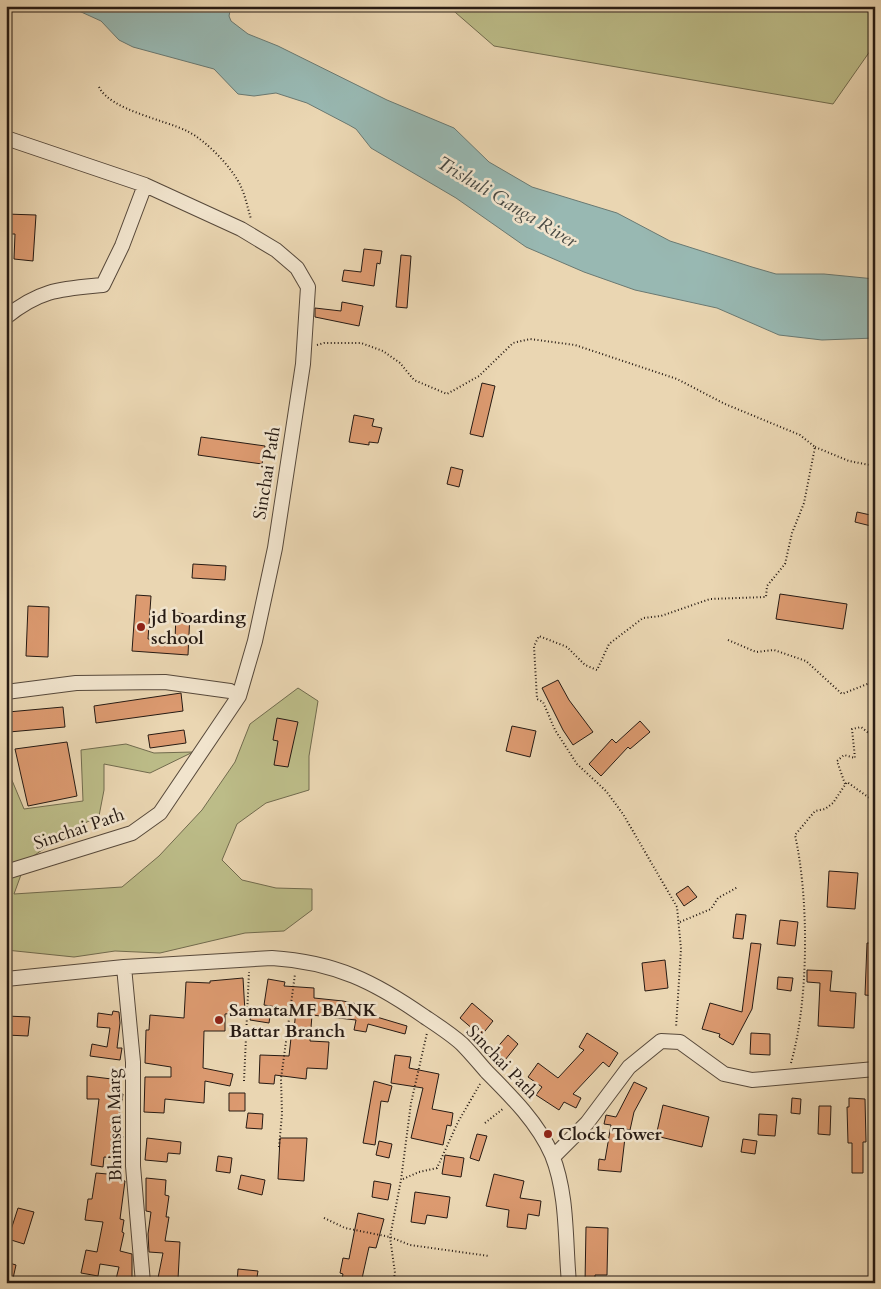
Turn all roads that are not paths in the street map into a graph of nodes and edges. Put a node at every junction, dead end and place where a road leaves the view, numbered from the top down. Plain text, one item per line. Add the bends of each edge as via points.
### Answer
1 (6, 138) edge
2 (145, 185) junction
3 (6, 317) edge
4 (6, 692) edge
5 (239, 696) junction
6 (6, 872) edge
7 (124, 966) junction
8 (6, 979) edge
9 (875, 1069) edge
10 (552, 1157) junction
11 (143, 1283) edge
12 (569, 1283) edge

1 - 2 street, Sinchai Path
2 - 3 street via 103,286 54,290 20,306
2 - 5 street, Sinchai Path via 276,250 297,268 308,287 304,349 275,548 255,641
4 - 5 street via 76,683 166,682 230,691
5 - 6 street, Sinchai Path via 160,814 132,833
7 - 8 street, Sinchai Path
7 - 10 street, Sinchai Path via 297,959 334,967 366,981 400,1000 461,1043 541,1133
7 - 11 street, Bhimsen Marg via 133,1062 134,1166
9 - 10 street via 752,1080 724,1074 680,1042 662,1040 630,1068 586,1123
10 - 12 street, Sinchai Path via 561,1187

